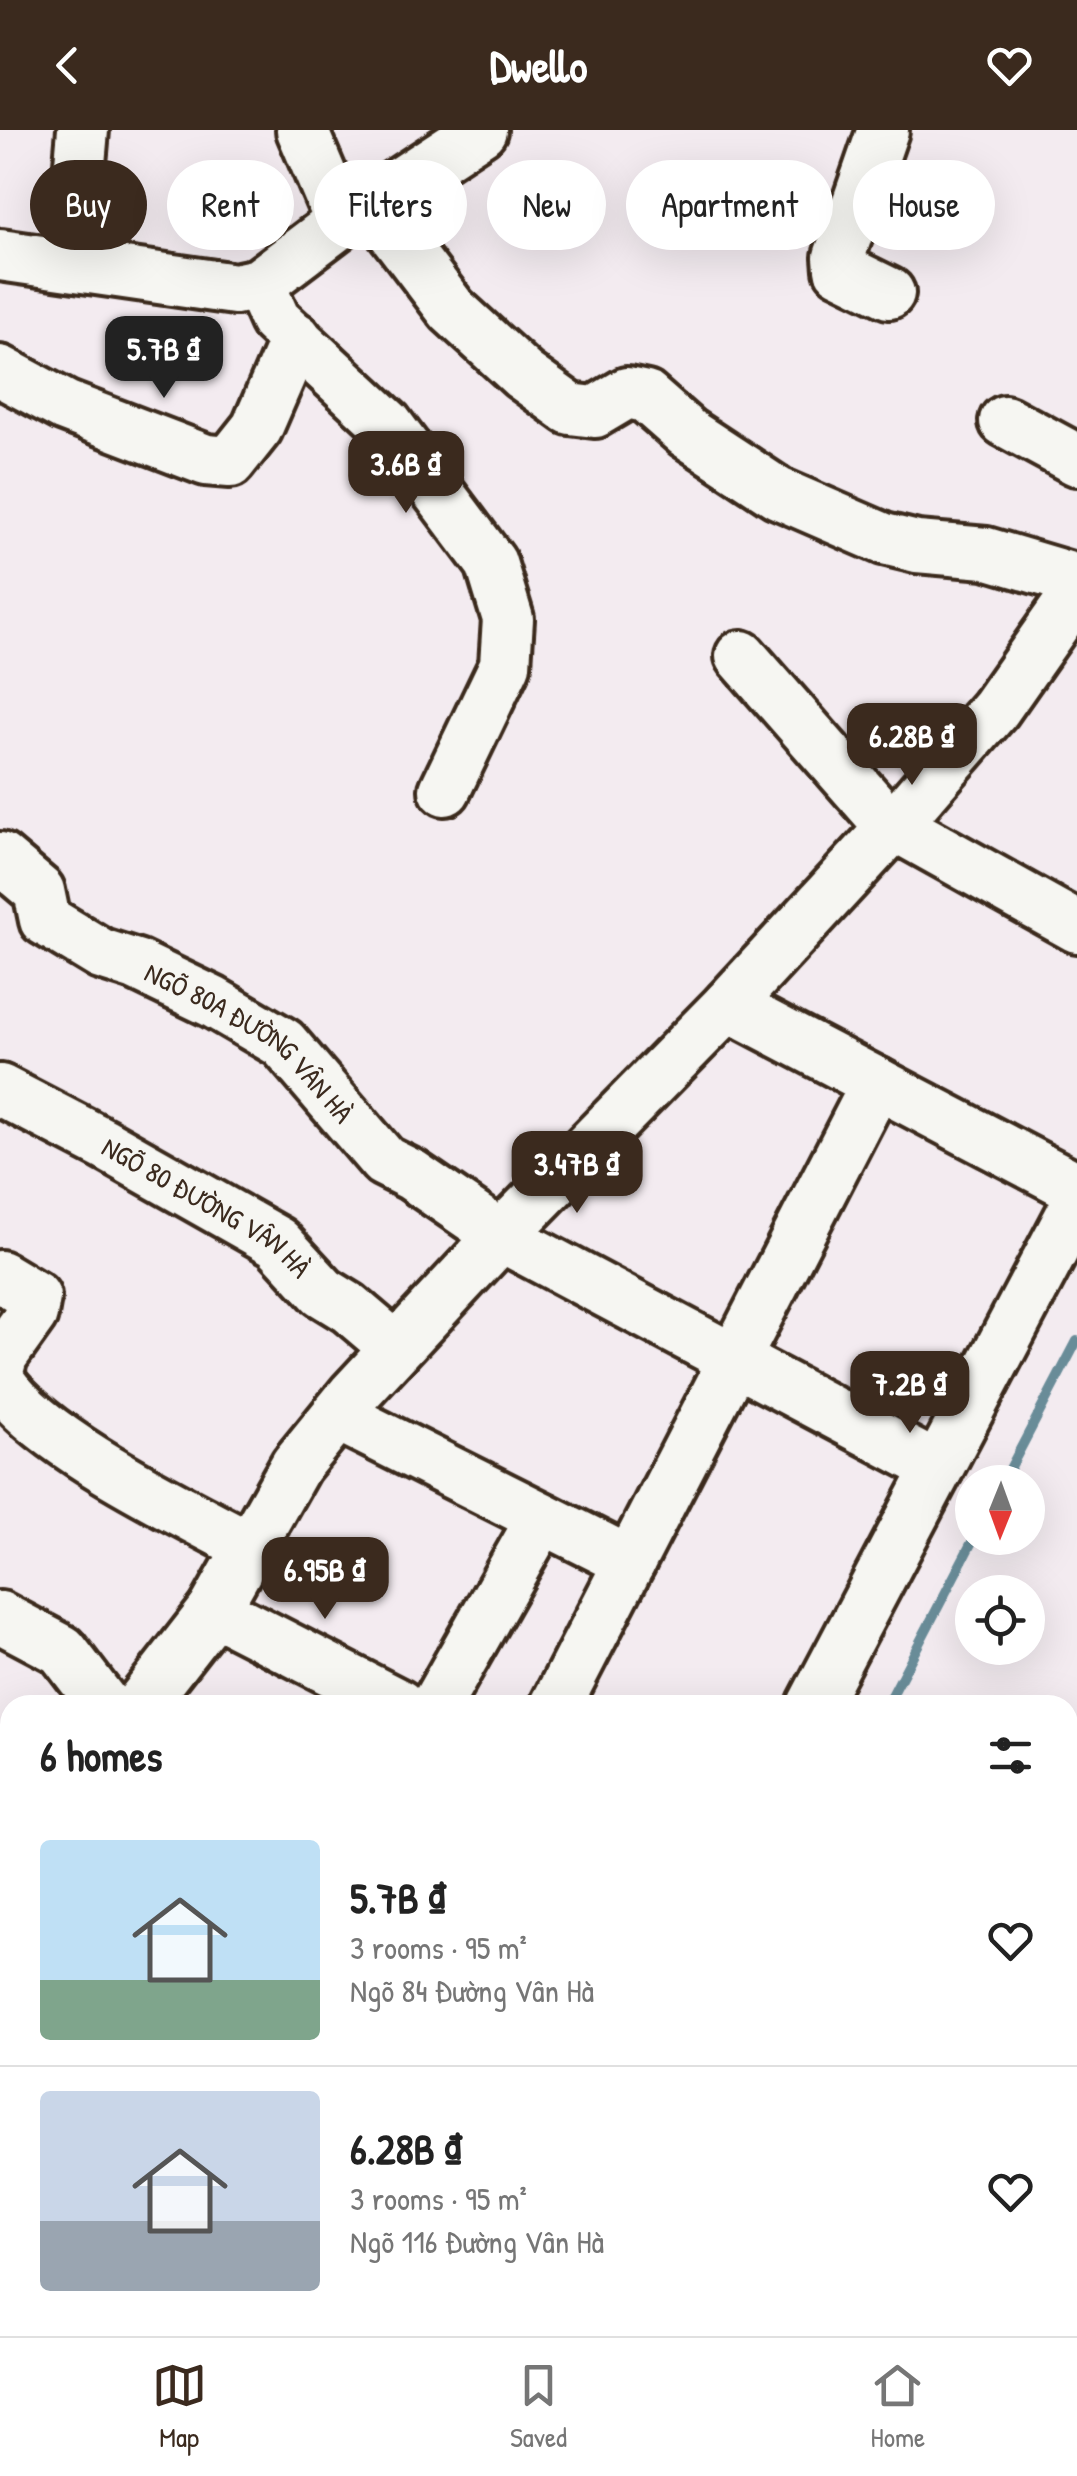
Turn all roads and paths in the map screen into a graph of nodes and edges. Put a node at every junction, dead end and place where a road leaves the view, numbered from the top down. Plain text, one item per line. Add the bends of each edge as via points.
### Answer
1 (83, 130) edge
2 (302, 130) edge
3 (482, 130) edge
4 (883, 130) edge
5 (322, 160) edge
6 (436, 160) edge
7 (314, 244) edge
8 (393, 250) edge
9 (0, 254) edge
10 (71, 264) junction
11 (260, 284) junction
12 (889, 293) dead end
13 (296, 338) junction
14 (0, 371) edge
15 (1005, 422) dead end
16 (1077, 460) edge
17 (1077, 580) edge
18 (1077, 592) edge
19 (741, 656) dead end
20 (1058, 656) edge
21 (445, 790) dead end
22 (894, 825) junction
23 (0, 858) edge
24 (1077, 926) edge
25 (728, 1005) junction
26 (877, 1083) junction
27 (0, 1090) edge
28 (1077, 1188) edge
29 (1077, 1204) edge
30 (501, 1236) junction
31 (0, 1276) edge
32 (396, 1348) junction
33 (734, 1360) junction
34 (0, 1364) edge
35 (8, 1412) edge
36 (337, 1415) junction
37 (938, 1468) junction
38 (542, 1518) junction
39 (250, 1548) junction
40 (630, 1562) junction
41 (214, 1610) junction
42 (0, 1617) edge
43 (96, 1695) edge
44 (148, 1695) edge
45 (380, 1695) edge
46 (442, 1695) edge
47 (561, 1695) edge
48 (818, 1695) edge

1 - 10 street
2 - 5 street
3 - 6 street
4 - 12 street via 839,257 840,270
7 - 11 street
8 - 17 street via 524,375 570,409 595,412 628,392 646,397 778,493 884,540 986,553
9 - 10 street
10 - 11 street via 235,290
11 - 13 street via 275,320
13 - 14 street via 257,428 230,462 206,460 65,406
13 - 21 street via 387,424 491,563 508,619 505,665
15 - 16 street
18 - 20 street
19 - 22 street
20 - 22 street via 994,709
22 - 24 street
22 - 25 street
23 - 30 street, NGÕ 80A ĐƯỜNG VÂN HÀ via 39,891 45,920 283,1043 384,1161
25 - 26 street
25 - 30 street
26 - 28 street
26 - 33 street
27 - 32 street, NGÕ 80 ĐƯỜNG VÂN HÀ via 277,1242 323,1292
29 - 37 street
30 - 32 street
30 - 33 street
31 - 34 street via 35,1297 32,1314
32 - 36 street
33 - 37 street
33 - 40 street
35 - 39 street
36 - 38 street
36 - 39 street via 296,1465
37 - 48 street
38 - 40 street
38 - 46 street
39 - 41 street
40 - 47 street
41 - 44 street
41 - 45 street
42 - 43 street via 62,1650

